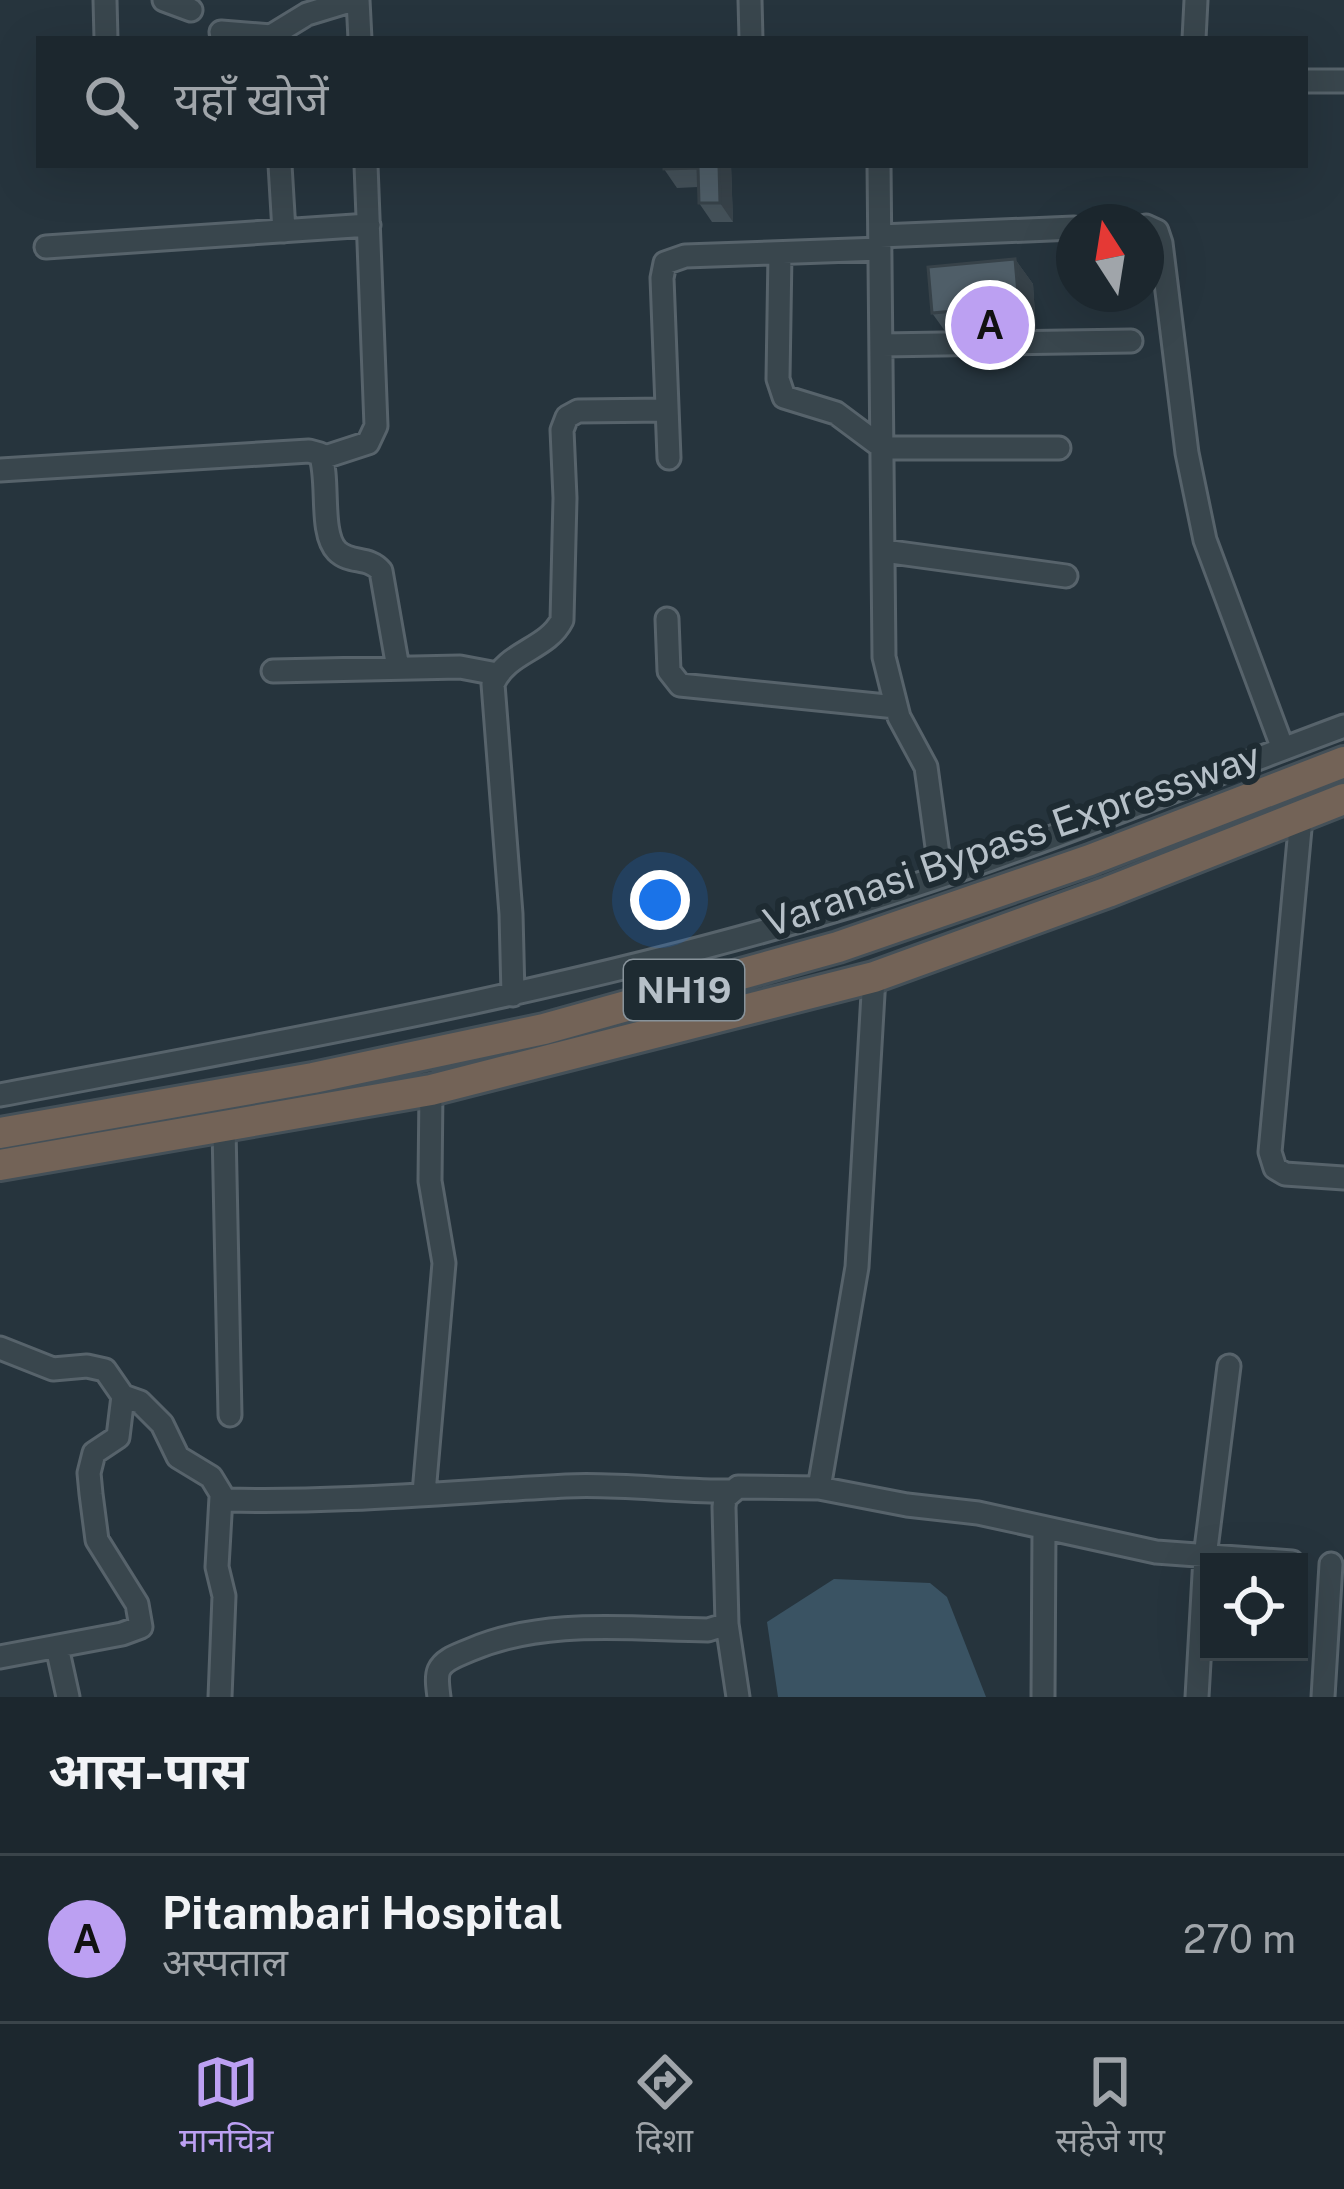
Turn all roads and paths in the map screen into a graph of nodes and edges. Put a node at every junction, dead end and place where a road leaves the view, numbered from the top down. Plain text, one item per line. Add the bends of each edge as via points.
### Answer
1 (105, 0) edge
2 (164, 0) edge
3 (356, 0) edge
4 (750, 0) edge
5 (1196, 0) edge
6 (190, 10) dead end
7 (221, 32) dead end
8 (106, 36) edge
9 (254, 36) edge
10 (274, 36) edge
11 (360, 36) edge
12 (751, 36) edge
13 (1194, 36) edge
14 (1308, 81) edge
15 (1344, 81) edge
16 (280, 168) edge
17 (366, 168) edge
18 (879, 168) edge
19 (369, 225) junction
20 (1056, 229) edge
21 (284, 231) junction
22 (880, 243) junction
23 (46, 248) dead end
24 (780, 253) junction
25 (1164, 267) edge
26 (1131, 341) dead end
27 (882, 344) junction
28 (667, 410) junction
29 (883, 448) junction
30 (1058, 448) dead end
31 (322, 458) junction
32 (669, 458) dead end
33 (0, 470) edge
34 (884, 551) junction
35 (1066, 576) dead end
36 (667, 619) dead end
37 (398, 668) junction
38 (273, 671) dead end
39 (497, 674) junction
40 (896, 707) junction
41 (1344, 726) edge
42 (1283, 749) junction
43 (1344, 762) edge
44 (1344, 800) edge
45 (1301, 818) junction
46 (941, 876) junction
47 (874, 976) junction
48 (513, 994) junction
49 (431, 1090) junction
50 (0, 1095) edge
51 (224, 1129) junction
52 (0, 1133) edge
53 (7, 1168) edge
54 (1344, 1178) edge
55 (0, 1348) edge
56 (1228, 1366) dead end
57 (123, 1396) junction
58 (230, 1415) dead end
59 (819, 1488) junction
60 (731, 1491) junction
61 (424, 1493) junction
62 (221, 1497) junction
63 (1044, 1529) junction
64 (1205, 1553) edge
65 (1200, 1556) edge
66 (1308, 1563) edge
67 (1338, 1565) edge
68 (728, 1624) junction
69 (1200, 1644) edge
70 (57, 1647) junction
71 (0, 1657) edge
72 (68, 1697) edge
73 (220, 1697) edge
74 (439, 1697) edge
75 (738, 1697) edge
76 (1043, 1697) edge
77 (1197, 1697) edge
78 (1323, 1697) edge

1 - 8 street
2 - 6 street
3 - 10 street via 307,14
3 - 11 street
4 - 12 street
5 - 13 street
7 - 9 street
14 - 15 street
16 - 21 street
17 - 19 street
18 - 22 street
19 - 21 street
19 - 31 street via 374,436
20 - 22 street
21 - 23 street
22 - 24 street
22 - 27 street
24 - 28 street via 665,262
24 - 29 street via 779,390 836,413
25 - 42 street via 1205,540
26 - 27 street
27 - 29 street
28 - 32 street
28 - 39 street via 568,417 562,620
29 - 30 street
29 - 34 street
31 - 33 street via 310,451
31 - 37 street via 333,544 381,571
34 - 35 street
34 - 40 street via 884,657
36 - 40 street via 669,670 680,685
37 - 38 street
37 - 39 street
39 - 48 street via 492,714
40 - 46 street via 926,767
41 - 42 street
42 - 46 street
43 - 52 highway, Varanasi Bypass Expressway / NH19 via 838,947 544,1029
44 - 45 highway, Varanasi Bypass Expressway / NH19
45 - 47 highway, Varanasi Bypass Expressway / NH19
45 - 54 street via 1270,1152 1285,1174
46 - 48 street
47 - 49 highway, Varanasi Bypass Expressway / NH19
47 - 59 street via 857,1267
48 - 50 street
49 - 51 highway, Varanasi Bypass Expressway / NH19
49 - 61 street via 430,1181 444,1263
51 - 53 highway, Varanasi Bypass Expressway / NH19
51 - 58 street
55 - 57 street via 53,1369 105,1370
56 - 64 street
57 - 62 street via 147,1407 178,1457 212,1477
57 - 70 street via 118,1437 94,1453 89,1474 98,1540 137,1604 141,1627
59 - 60 street
59 - 63 street
60 - 61 street via 569,1486
60 - 68 street via 724,1507
61 - 62 street via 294,1502
62 - 73 street
63 - 65 street
63 - 76 street
66 - 67 street
67 - 78 street
68 - 74 street via 512,1636 442,1665
68 - 75 street
69 - 77 street
70 - 71 street
70 - 72 street

